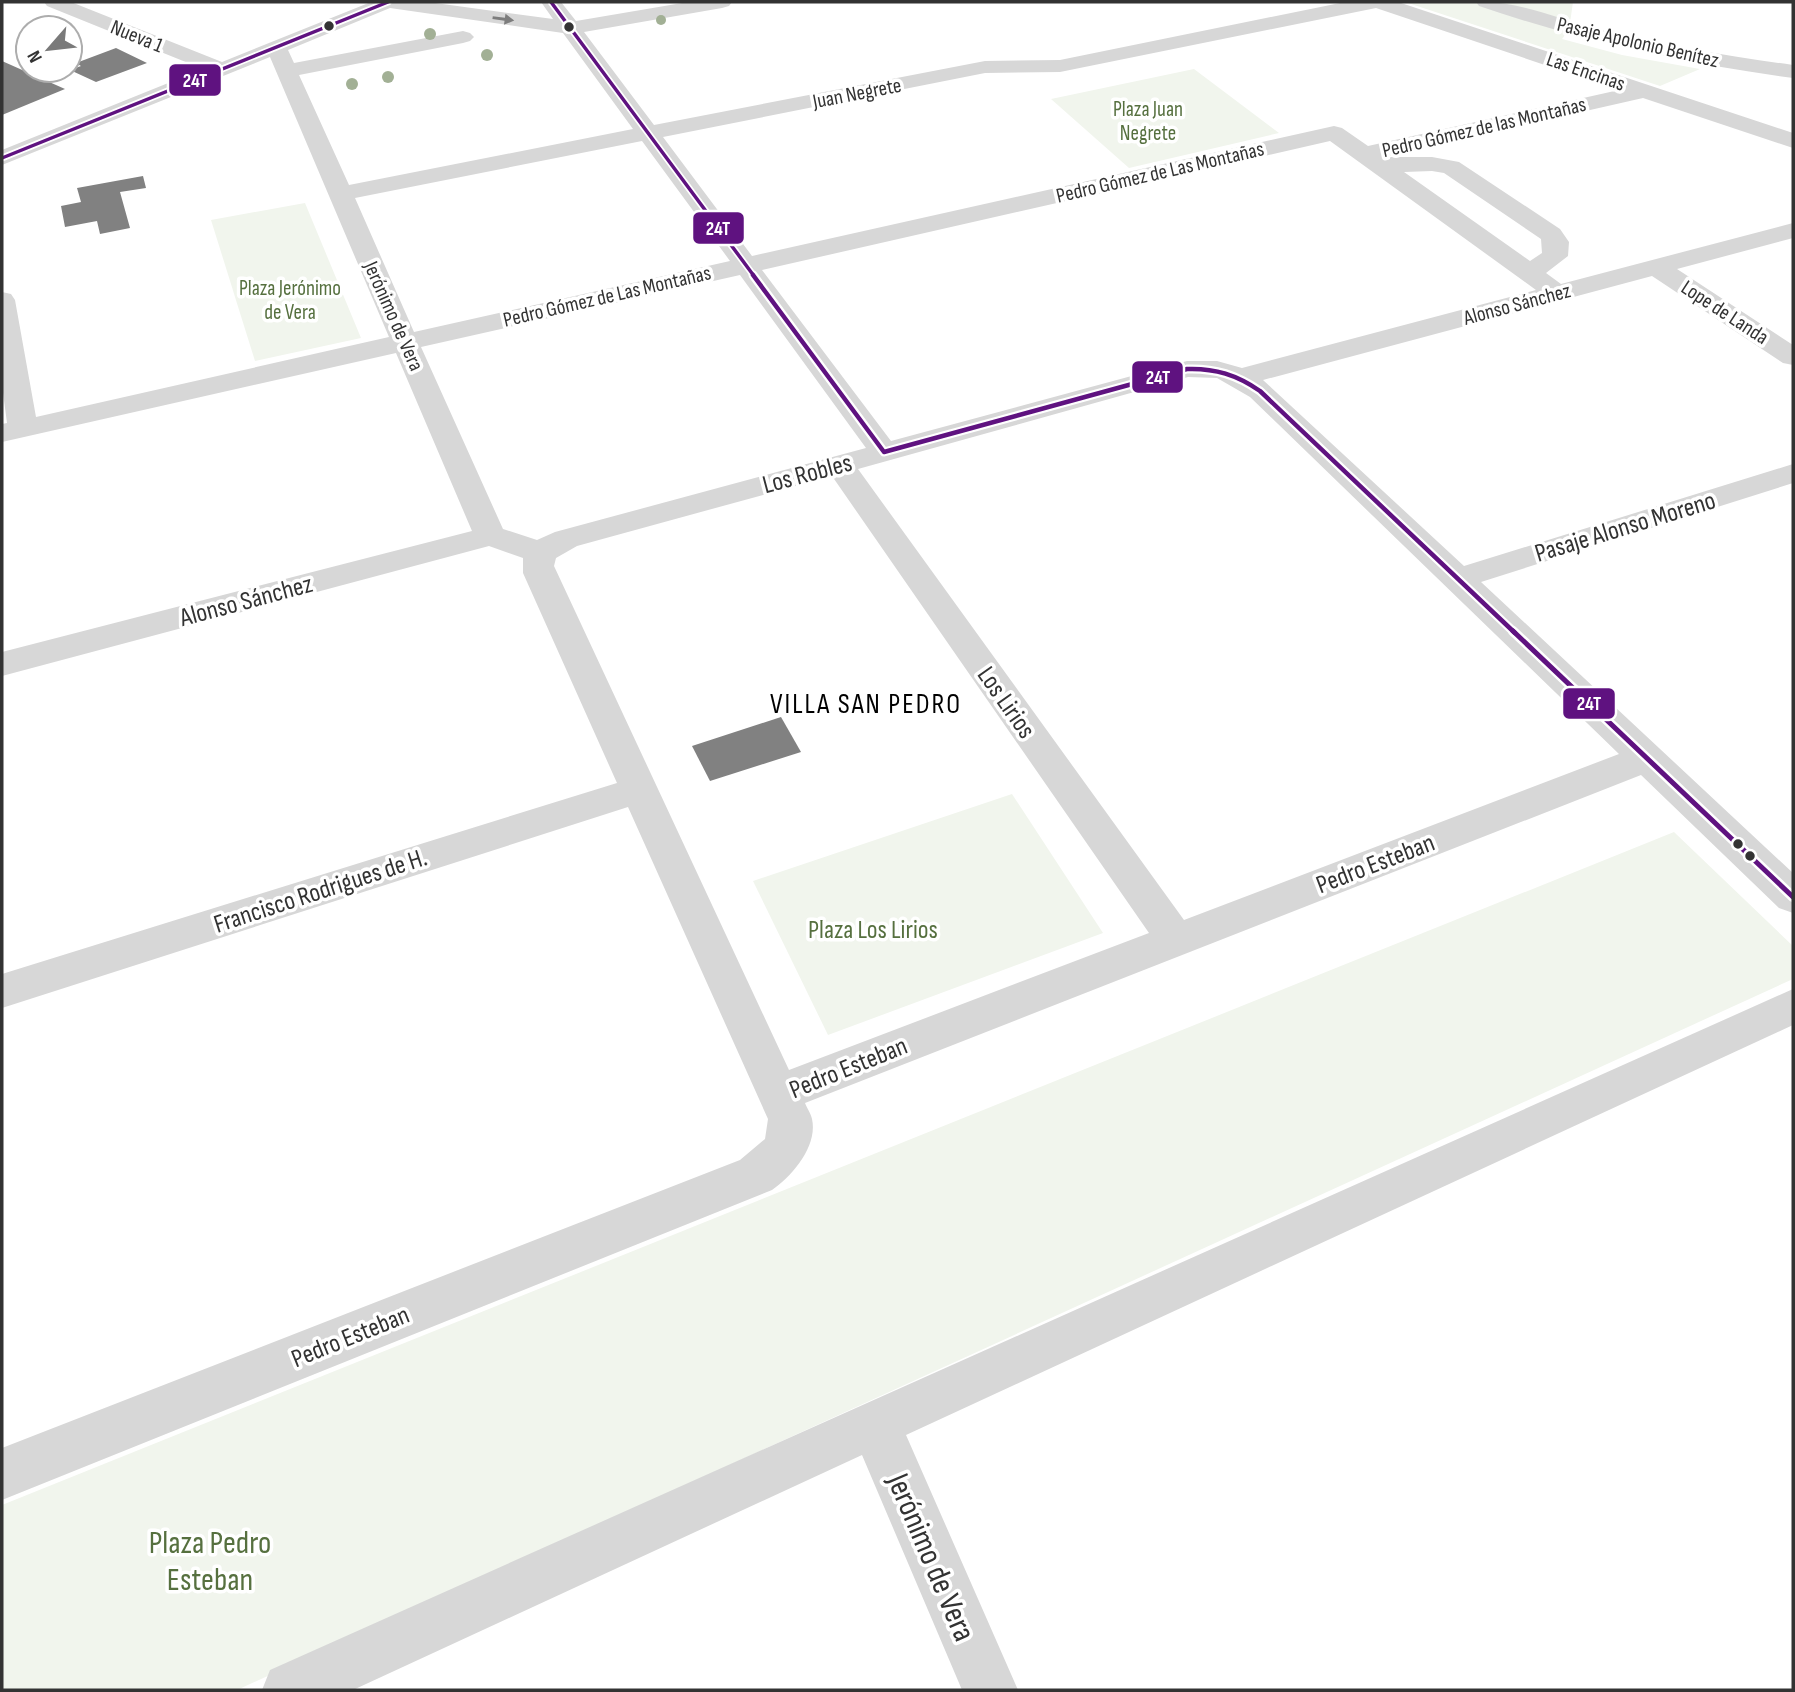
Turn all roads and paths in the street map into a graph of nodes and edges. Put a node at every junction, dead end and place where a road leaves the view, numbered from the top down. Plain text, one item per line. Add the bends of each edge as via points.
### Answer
1 (54, 2) edge
2 (387, 2) edge
3 (551, 2) edge
4 (722, 2) edge
5 (1377, 2) edge
6 (1486, 2) edge
7 (571, 28) junction
8 (463, 37) dead end
9 (276, 47) junction
10 (221, 69) junction
11 (287, 71) junction
12 (1793, 72) edge
13 (1645, 91) junction
14 (648, 134) junction
15 (1793, 141) edge
16 (2, 158) edge
17 (1372, 160) junction
18 (340, 194) junction
19 (1793, 230) edge
20 (746, 265) junction
21 (1656, 267) junction
22 (1528, 272) junction
23 (1557, 293) junction
24 (2, 300) edge
25 (405, 342) junction
26 (1793, 357) edge
27 (1241, 377) junction
28 (12, 430) edge
29 (884, 452) junction
30 (839, 464) junction
31 (1793, 473) edge
32 (490, 536) junction
33 (542, 553) junction
34 (1456, 579) junction
35 (2, 664) edge
36 (1646, 758) junction
37 (638, 790) junction
38 (1784, 876) edge
39 (1176, 940) junction
40 (2, 991) edge
41 (1793, 1006) edge
42 (778, 1094) junction
43 (875, 1424) junction
44 (2, 1474) edge
45 (290, 1690) edge
46 (990, 1690) edge

1 - 10 street, Nueva 1
2 -> 7 street
2 - 9 street
3 - 7 street
4 - 7 street
5 - 13 street, Las Encinas
5 - 14 street, Juan Negrete via 1060,65 985,67
6 - 12 street, Pasaje Apolonio Benítez via 1613,40
7 - 14 street
8 - 11 street
9 - 10 street
9 - 11 street, Jerónimo de Vera
10 - 16 street
11 - 18 street, Jerónimo de Vera
13 - 15 street, Las Encinas
13 - 17 street, Pedro Gómez de las Montañas
14 - 18 street, Juan Negrete
14 - 20 street
17 - 20 street, Pedro Gómez de Las Montañas via 1334,133
17 - 22 street
17 - 22 street via 1451,167 1551,234 1558,249 1551,261
18 - 25 street, Jerónimo de Vera
19 - 21 street, Alonso Sánchez
20 - 25 street, Pedro Gómez de Las Montañas
20 - 29 street
21 - 23 street, Alonso Sánchez
21 - 26 street, Lope de Landa
22 - 23 street
23 - 27 street, Alonso Sánchez
24 - 28 street
25 - 28 street, Pedro Gómez de Las Montañas
25 - 32 street, Jerónimo de Vera
27 - 29 street, Los Robles via 1218,368 1187,369
27 - 34 street, Los Robles
29 - 30 street, Los Robles
30 - 33 street, Los Robles via 566,539
30 - 39 street, Los Lirios
31 - 34 street, Pasaje Alonso Moreno
32 - 33 street
32 - 35 street, Alonso Sánchez
33 - 37 street via 539,573
34 - 36 street, Los Robles
36 - 38 street, Los Robles
36 - 39 street, Pedro Esteban
37 - 40 street, Francisco Rodrigues de H.
37 - 42 street
39 - 42 street, Pedro Esteban
41 - 43 street
42 - 44 street, Pedro Esteban via 790,1119 789,1137 782,1154 756,1175
43 - 45 street
43 - 46 street, Jerónimo de Vera

